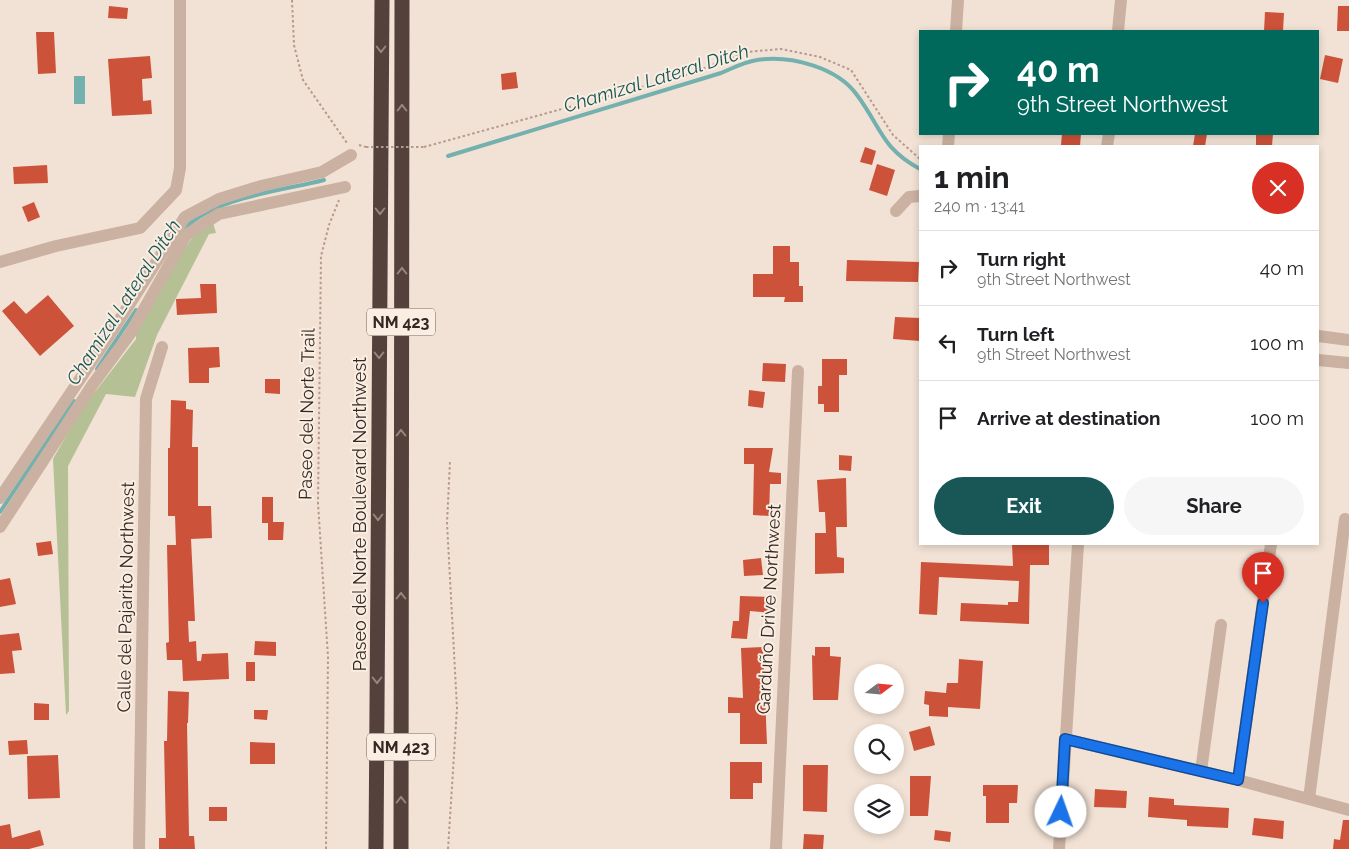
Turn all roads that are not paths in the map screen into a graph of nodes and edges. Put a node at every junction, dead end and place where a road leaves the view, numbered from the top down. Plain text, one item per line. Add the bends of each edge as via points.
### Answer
1 (180, 0) edge
2 (382, 0) edge
3 (402, 0) edge
4 (958, 0) edge
5 (1121, 0) edge
6 (956, 30) edge
7 (1118, 30) edge
8 (351, 155) road end
9 (345, 187) road end
10 (919, 196) edge
11 (896, 211) dead end
12 (0, 262) edge
13 (1319, 336) edge
14 (1349, 340) edge
15 (162, 347) dead end
16 (1319, 360) edge
17 (1349, 363) edge
18 (798, 371) dead end
19 (0, 498) edge
20 (1345, 519) dead end
21 (0, 526) edge
22 (1078, 545) edge
23 (1271, 545) edge
24 (1221, 625) dead end
25 (1065, 739) junction
26 (1201, 771) junction
27 (1238, 780) junction
28 (1309, 799) junction
29 (1349, 810) edge
30 (139, 849) edge
31 (376, 849) edge
32 (400, 849) edge
33 (776, 849) edge
34 (1059, 849) edge

1 - 12 street via 180,168 176,190 140,228
2 -> 31 highway, Paseo del Norte Boulevard Northwest / NM 423
32 -> 3 highway, NM 423
4 - 6 street
5 - 7 street
8 - 19 street via 322,172 228,196 185,217 115,328
9 - 21 street via 219,214 186,235 130,334 93,384
10 - 11 street via 909,198
13 - 14 street
15 - 30 street, Calle del Pajarito Northwest via 146,399
16 - 17 street
18 - 33 street, Garduño Drive Northwest
20 - 28 street
22 - 25 street
23 - 27 street
24 - 26 street
25 - 26 street
25 - 34 street
26 - 27 street
27 - 28 street
28 - 29 street

